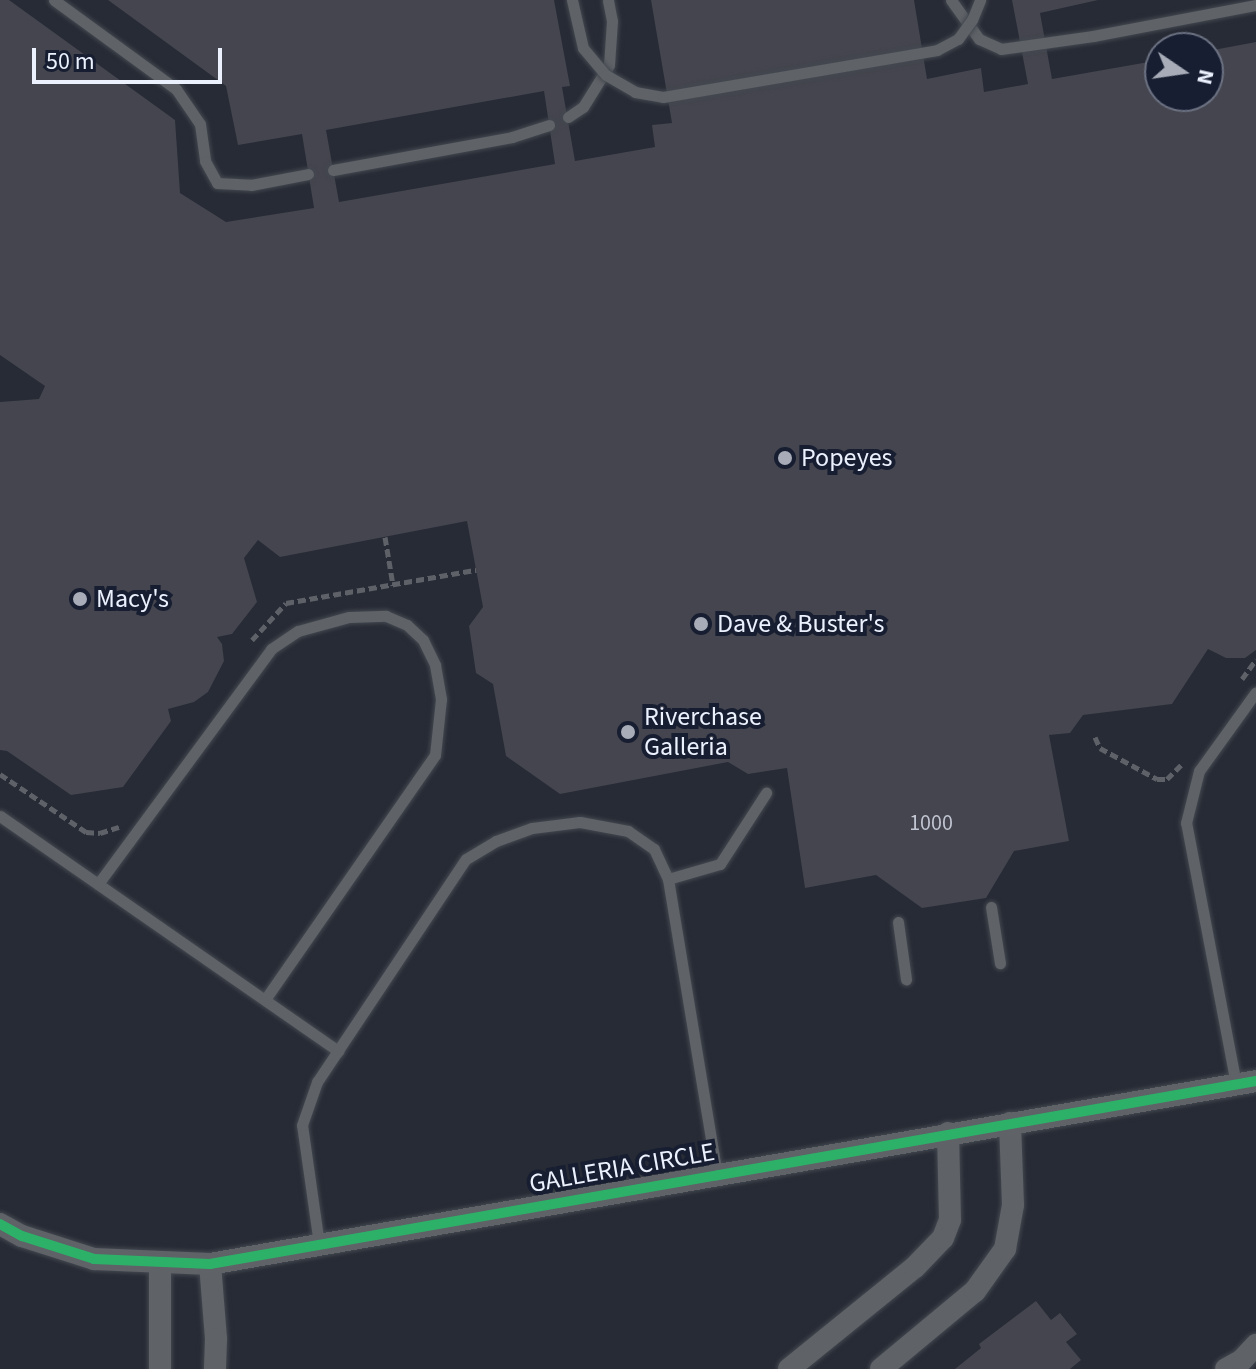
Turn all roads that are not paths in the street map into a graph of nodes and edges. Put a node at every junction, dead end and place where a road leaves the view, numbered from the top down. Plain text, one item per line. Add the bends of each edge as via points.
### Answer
1 (54, 0) edge
2 (572, 0) edge
3 (608, 0) edge
4 (951, 0) edge
5 (980, 0) edge
6 (1256, 5) edge
7 (568, 117) dead end
8 (549, 125) dead end
9 (333, 170) dead end
10 (308, 174) dead end
11 (1256, 692) edge
12 (766, 793) dead end
13 (0, 816) edge
14 (668, 879) junction
15 (98, 884) junction
16 (991, 907) dead end
17 (898, 922) dead end
18 (1000, 963) dead end
19 (906, 979) dead end
20 (265, 1000) junction
21 (338, 1051) junction
22 (1246, 1082) edge
23 (1010, 1123) junction
24 (948, 1133) junction
25 (717, 1174) junction
26 (0, 1224) edge
27 (319, 1244) junction
28 (160, 1263) junction
29 (210, 1264) junction
30 (1256, 1345) edge
31 (160, 1369) edge
32 (215, 1369) edge
33 (789, 1369) edge
34 (881, 1369) edge
35 (1226, 1369) edge

1 - 10 lane via 176,89 200,124 205,161 217,183 251,185
2 - 5 lane, bridge via 583,48 606,75 635,92 663,97 937,50 958,39
3 - 7 lane via 609,65 583,107
4 - 6 lane via 979,39 1001,49
8 - 9 lane via 512,137
11 - 22 lane via 1199,771 1186,823
12 - 14 lane via 720,864
13 - 15 lane
14 - 21 lane via 654,849 628,831 580,822 532,828 496,841 466,859
14 - 25 lane
15 - 20 lane
15 - 20 lane via 271,649 298,631 349,617 386,616 407,625 423,640 435,665 441,699 435,755
16 - 18 lane
17 - 19 lane
20 - 21 lane
21 - 27 lane via 317,1082 302,1125
22 - 23 street, GALLERIA CIRCLE
23 - 24 street, GALLERIA CIRCLE
23 - 34 street via 1013,1205 1005,1249 975,1291
24 - 25 street, GALLERIA CIRCLE
24 - 33 street via 950,1220 943,1238
25 - 27 street, GALLERIA CIRCLE
26 - 28 street, GALLERIA CIRCLE via 94,1259
27 - 29 street, GALLERIA CIRCLE
28 - 29 street, GALLERIA CIRCLE
28 - 31 street
29 - 32 street
30 - 35 street

